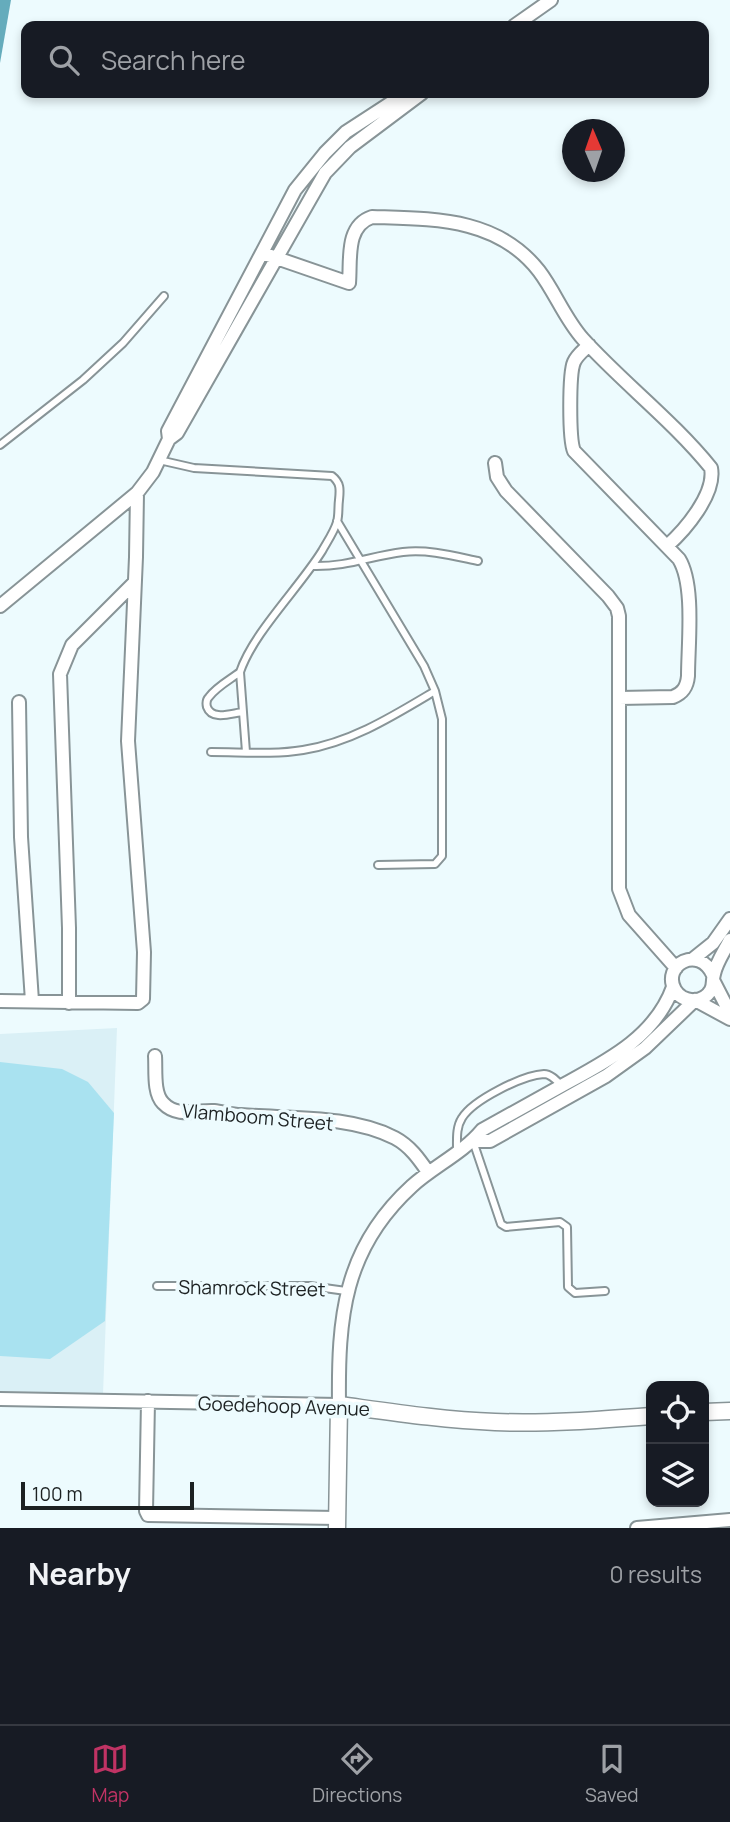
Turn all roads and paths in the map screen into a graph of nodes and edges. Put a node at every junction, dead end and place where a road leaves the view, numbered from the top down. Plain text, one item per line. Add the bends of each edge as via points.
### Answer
1 (551, 0) edge
2 (520, 21) edge
3 (398, 98) edge
4 (415, 98) edge
5 (262, 253) junction
6 (276, 258) junction
7 (164, 296) dead end
8 (589, 345) junction
9 (169, 439) junction
10 (0, 445) edge
11 (159, 460) junction
12 (495, 463) dead end
13 (137, 493) junction
14 (337, 521) junction
15 (667, 546) junction
16 (478, 561) dead end
17 (362, 562) junction
18 (312, 566) junction
19 (135, 582) junction
20 (0, 606) edge
21 (240, 672) junction
22 (435, 691) junction
23 (619, 698) junction
24 (19, 702) dead end
25 (243, 712) junction
26 (211, 752) dead end
27 (246, 752) junction
28 (378, 865) dead end
29 (730, 919) edge
30 (730, 940) edge
31 (693, 959) junction
32 (676, 968) junction
33 (713, 978) junction
34 (673, 987) junction
35 (32, 1000) junction
36 (695, 1000) junction
37 (0, 1001) edge
38 (69, 1003) junction
39 (730, 1013) edge
40 (730, 1019) edge
41 (155, 1056) dead end
42 (565, 1092) junction
43 (473, 1141) junction
44 (457, 1152) junction
45 (428, 1172) junction
46 (157, 1286) dead end
47 (346, 1291) junction
48 (604, 1292) dead end
49 (0, 1399) edge
50 (148, 1401) junction
51 (339, 1405) junction
52 (730, 1410) edge
53 (709, 1412) edge
54 (646, 1416) edge
55 (730, 1520) edge
56 (175, 1522) edge
57 (233, 1522) edge
58 (305, 1523) edge
59 (337, 1523) edge
60 (637, 1528) edge

1 - 2 street
3 - 5 street via 346,132 325,153 295,190
4 - 6 street via 335,161
5 - 6 street
5 - 9 street via 168,430
6 - 8 street via 349,283 352,234 363,220 446,220 468,225 493,234 537,269
6 - 9 street via 177,433
7 - 10 lane via 83,380
8 - 15 street via 572,369 571,445
8 - 15 street via 711,468 710,484 690,524
9 - 11 street
11 - 13 street
11 - 14 lane via 194,468 332,476 340,487
12 - 23 street via 506,491 617,608
13 - 19 street
13 - 20 street
14 - 17 lane
14 - 18 lane
15 - 23 street via 684,566 689,586 687,682 681,694 673,697
16 - 17 lane via 423,551
17 - 18 lane
17 - 22 lane
18 - 21 lane
19 - 38 street via 72,645 60,674
19 - 38 street via 128,741 144,952 142,999 138,1003
21 - 25 lane
21 - 25 lane via 206,702 208,710 219,716
22 - 27 lane via 360,734 305,750
22 - 28 lane via 442,719 442,856 435,864
23 - 32 street via 619,889 629,915
24 - 35 street via 21,837
25 - 27 lane
26 - 27 lane
29 - 31 street via 713,943
30 - 33 street
31 - 32 street
31 - 33 street via 706,963
32 - 34 street
33 - 36 street via 708,994
33 - 39 street
34 - 36 street via 682,997
34 - 42 street via 661,1013 633,1043
35 - 37 street
35 - 38 street
36 - 40 street
36 - 42 street via 645,1048 606,1076
41 - 45 street, Vlamboom Street via 157,1092 171,1109 296,1117 378,1131 407,1145
42 - 43 street via 482,1130
42 - 44 lane via 552,1076 544,1074 505,1086 463,1116
43 - 44 street
43 - 48 lane via 501,1224 564,1224 568,1287 575,1293
44 - 45 street
45 - 47 street via 377,1224
46 - 47 lane, Shamrock Street via 310,1286
47 - 51 street via 340,1327
49 - 50 street, Goedehoop Avenue
50 - 51 street, Goedehoop Avenue
50 - 56 street via 146,1514
51 - 54 street, Goedehoop Avenue via 495,1422
51 - 59 street
52 - 53 street
55 - 60 street
56 - 57 street
57 - 58 street
58 - 59 street

